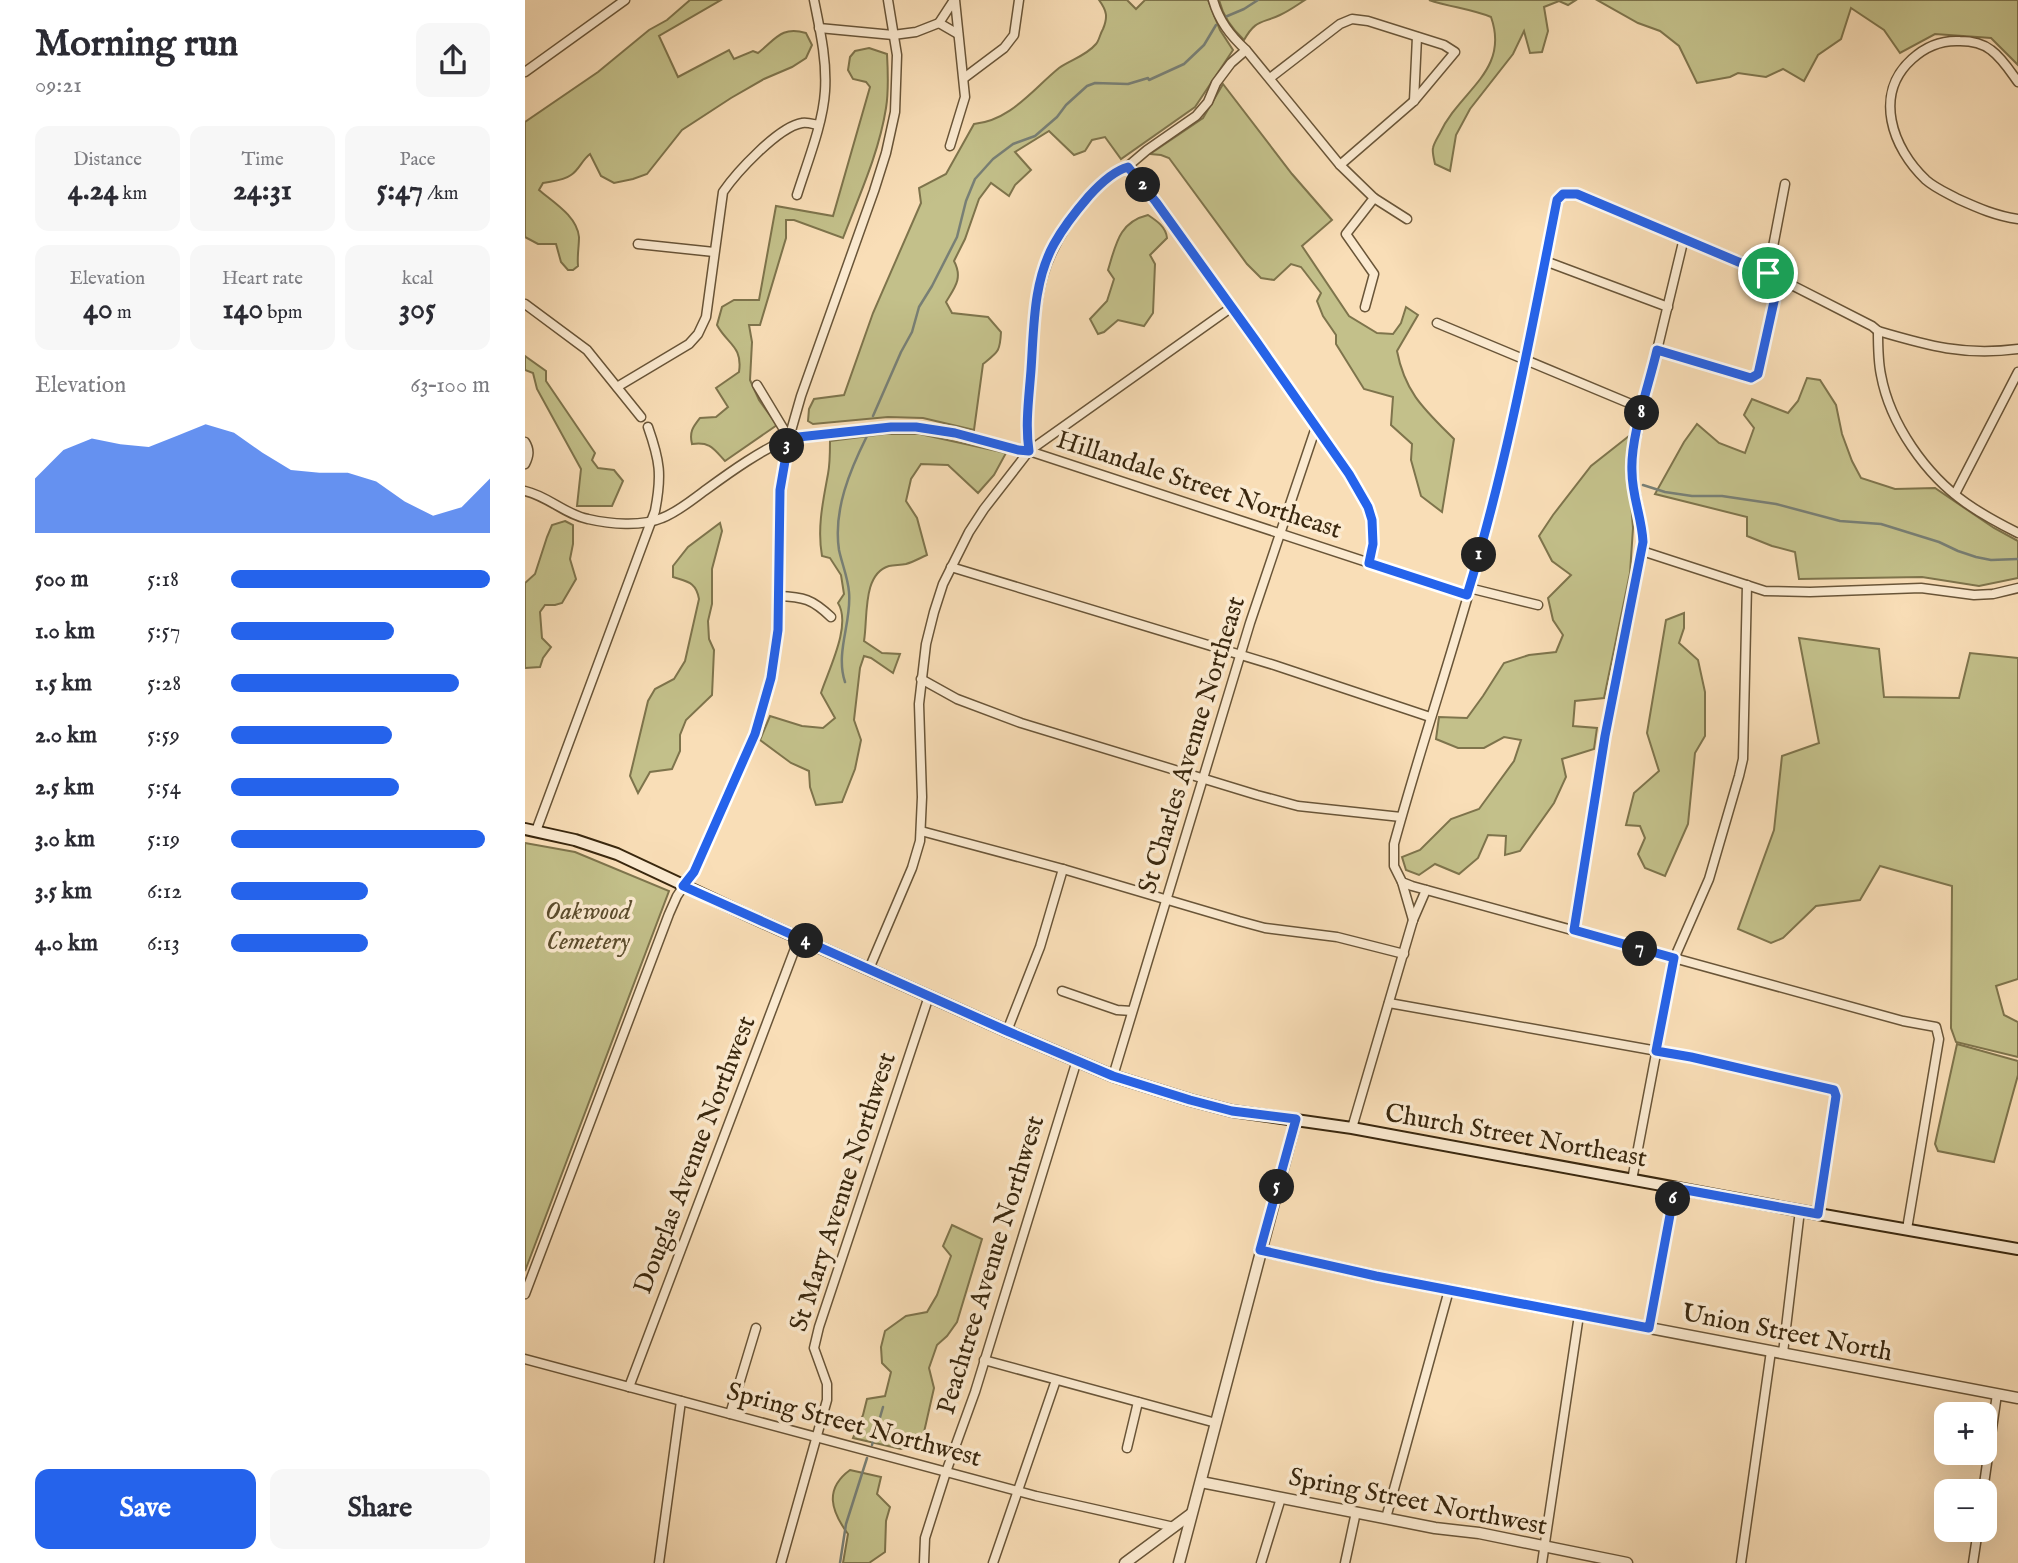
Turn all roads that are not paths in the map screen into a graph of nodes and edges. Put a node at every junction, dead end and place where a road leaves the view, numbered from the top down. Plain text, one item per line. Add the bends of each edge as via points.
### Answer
1 (625, 0) edge
2 (814, 0) edge
3 (888, 0) edge
4 (954, 0) edge
5 (1019, 0) edge
6 (1213, 0) edge
7 (939, 23) junction
8 (819, 28) junction
9 (958, 34) junction
10 (893, 35) junction
11 (1417, 37) junction
12 (1246, 50) junction
13 (525, 72) edge
14 (964, 78) junction
15 (1270, 78) junction
16 (2018, 82) edge
17 (1414, 101) junction
18 (818, 125) junction
19 (950, 146) dead end
20 (1340, 165) junction
21 (1128, 167) junction
22 (1785, 184) dead end
23 (797, 195) dead end
24 (1374, 198) junction
25 (1407, 219) dead end
26 (2018, 219) edge
27 (1684, 238) junction
28 (638, 244) dead end
29 (714, 252) junction
30 (1545, 261) junction
31 (1768, 273) junction
32 (1779, 279) junction
33 (525, 304) edge
34 (1232, 307) junction
35 (1365, 307) dead end
36 (1668, 307) junction
37 (1437, 323) dead end
38 (1878, 331) junction
39 (2018, 349) edge
40 (1657, 350) junction
41 (1526, 360) junction
42 (2018, 372) edge
43 (757, 385) dead end
44 (617, 387) junction
45 (1643, 409) junction
46 (641, 417) dead end
47 (647, 427) dead end
48 (1316, 428) junction
49 (789, 438) junction
50 (525, 442) edge
51 (1029, 451) junction
52 (525, 464) edge
53 (525, 491) edge
54 (1955, 494) junction
55 (652, 521) junction
56 (1280, 533) junction
57 (2018, 533) edge
58 (1642, 551) junction
59 (1369, 563) junction
60 (951, 566) junction
61 (1747, 585) junction
62 (2018, 588) edge
63 (1468, 591) junction
64 (778, 596) junction
65 (1538, 605) dead end
66 (831, 617) dead end
67 (1241, 655) junction
68 (921, 679) junction
69 (1430, 718) junction
70 (1203, 778) junction
71 (1401, 817) junction
72 (531, 830) edge
73 (921, 831) junction
74 (1063, 869) junction
75 (1402, 882) junction
76 (683, 886) junction
77 (1426, 890) junction
78 (1166, 900) junction
79 (1413, 920) junction
80 (1574, 930) junction
81 (799, 938) junction
82 (1404, 954) junction
83 (1674, 958) junction
84 (869, 969) junction
85 (1062, 991) dead end
86 (929, 996) junction
87 (1389, 1003) junction
88 (1132, 1011) junction
89 (1007, 1031) junction
90 (1656, 1051) junction
91 (1077, 1060) junction
92 (1113, 1076) junction
93 (1296, 1119) junction
94 (1352, 1128) junction
95 (1632, 1180) junction
96 (1675, 1188) junction
97 (1800, 1210) junction
98 (1818, 1214) junction
99 (1907, 1229) junction
100 (2018, 1249) edge
101 (1260, 1250) junction
102 (1449, 1290) junction
103 (525, 1294) edge
104 (1579, 1315) junction
105 (756, 1328) dead end
106 (1649, 1328) junction
107 (1771, 1351) junction
108 (1783, 1353) junction
109 (525, 1359) edge
110 (985, 1360) junction
111 (1056, 1380) junction
112 (629, 1387) junction
113 (1997, 1394) junction
114 (2018, 1398) edge
115 (681, 1401) junction
116 (1138, 1402) junction
117 (730, 1413) junction
118 (1216, 1423) junction
119 (817, 1437) junction
120 (1127, 1447) dead end
121 (946, 1472) junction
122 (1985, 1479) edge
123 (1201, 1482) junction
124 (1017, 1490) junction
125 (1281, 1498) junction
126 (1356, 1512) junction
127 (1192, 1514) junction
128 (1386, 1518) junction
129 (1174, 1527) junction
130 (1976, 1542) edge
131 (1543, 1547) junction
132 (659, 1563) edge
133 (781, 1563) edge
134 (924, 1563) edge
135 (993, 1563) edge
136 (1125, 1563) edge
137 (1179, 1563) edge
138 (1261, 1563) edge
139 (1345, 1563) edge
140 (1542, 1563) edge
141 (1627, 1563) edge
142 (1741, 1563) edge
143 (1973, 1563) edge

1 - 13 street
2 - 8 street
3 - 10 street
4 - 7 street
4 - 9 street
5 - 14 street via 1014,35
6 - 12 street via 1230,35
7 - 9 street
7 - 10 street
8 - 10 street
8 - 18 street via 825,91
9 - 14 street
10 - 49 street via 895,112 886,153
11 - 15 street via 1352,19
11 - 17 street
11 - 17 street via 1455,52
12 - 15 street
12 - 21 street via 1216,83 1196,117
14 - 19 street via 965,97
15 - 20 street
16 - 26 street via 1992,50 1951,40 1927,48 1904,66 1889,109 1901,148 1927,180 1987,212
17 - 20 street
18 - 23 street
18 - 29 street via 802,123 783,131 733,177 723,192
20 - 24 street
21 - 34 street
21 - 51 street via 1096,189 1065,226 1049,256 1035,314
22 - 31 street
24 - 25 street
24 - 35 street via 1346,234 1374,274
27 - 30 street via 1577,194 1563,194 1557,200
27 - 31 street
27 - 36 street
28 - 29 street
29 - 44 street via 706,317 698,334 689,345
30 - 36 street
30 - 41 street
31 - 32 street
32 - 38 street
32 - 40 street via 1758,374 1751,378
33 - 44 street via 587,350
34 - 48 street
34 - 51 street
36 - 40 street
37 - 41 street
38 - 39 street via 1956,351
38 - 54 street via 1881,375 1893,411 1918,455
40 - 45 street
41 - 45 street
41 - 63 street
42 - 54 street
43 - 49 street
44 - 46 street
45 - 58 street via 1632,471
47 - 55 street via 660,473
48 - 56 street, St Charles Avenue Northeast
48 - 59 street via 1368,507 1373,529
49 - 51 street, Hillandale Street Northeast via 916,427
49 - 55 street, Hillandale Street Northeast via 677,510
49 - 64 street via 780,490
50 - 52 street via 529,455
51 - 56 street, Hillandale Street Northeast
51 - 60 street via 984,509
53 - 55 street, Hillandale Street Northeast via 588,519
54 - 57 street
55 - 72 street
56 - 59 street, Hillandale Street Northeast
56 - 67 street, St Charles Avenue Northeast
58 - 61 street
58 - 80 street via 1605,736
59 - 63 street, Hillandale Street Northeast
60 - 67 street
60 - 68 street via 934,611
61 - 62 street via 1776,592 1921,588 1974,595
61 - 83 street via 1743,759 1709,879
63 - 65 street, Hillandale Street Northeast
63 - 69 street
64 - 66 street via 803,597
64 - 76 street via 775,662 755,734 694,872
67 - 69 street
67 - 70 street, St Charles Avenue Northeast
68 - 70 street via 957,699 1021,723
68 - 73 street
69 - 71 street
70 - 71 street via 1298,806
70 - 78 street, St Charles Avenue Northeast
71 - 75 street via 1392,858
72 - 76 main road, Church Street Northeast via 600,848
73 - 74 street
73 - 84 street via 912,869
74 - 78 street
74 - 89 street via 1041,947
75 - 77 street
75 - 79 street
76 - 81 main road, Church Street Northeast
76 - 103 street
77 - 79 street
77 - 80 street
78 - 82 street via 1265,928 1337,937
78 - 88 street, St Charles Avenue Northeast
79 - 82 street
80 - 83 street
81 - 84 main road, Church Street Northeast
81 - 112 street, Douglas Avenue Northwest
82 - 87 street
83 - 90 street
83 - 99 street via 1936,1027 1939,1039
84 - 86 main road, Church Street Northeast
85 - 88 street
86 - 89 main road, Church Street Northeast
86 - 119 street, St Mary Avenue Northwest via 814,1348 828,1392
87 - 90 street
87 - 94 street
88 - 92 street, St Charles Avenue Northeast
89 - 91 main road, Church Street Northeast
90 - 95 street
90 - 98 street via 1834,1090
91 - 92 main road, Church Street Northeast
91 - 110 street, Peachtree Avenue Northwest
92 - 93 main road, Church Street Northeast via 1232,1111
93 - 94 main road, Church Street Northeast
93 - 101 street
94 - 95 main road, Church Street Northeast
95 - 96 main road, Church Street Northeast
96 - 97 main road, Church Street Northeast
96 - 106 street
97 - 98 main road, Church Street Northeast
97 - 108 street
98 - 99 main road, Church Street Northeast
99 - 100 main road, Church Street Northeast
101 - 102 street, Union Street North
101 - 118 street
102 - 104 street, Union Street North
102 - 128 street
104 - 106 street, Union Street North
104 - 131 street
105 - 117 street
106 - 107 street, Union Street North
107 - 108 street, Union Street North
107 - 142 street
108 - 113 street, Union Street North
109 - 112 street, Spring Street Northwest
110 - 111 street
110 - 121 street, Peachtree Avenue Northwest
111 - 116 street
111 - 124 street
112 - 115 street, Spring Street Northwest
113 - 114 street, Union Street North
113 - 122 street
115 - 117 street, Spring Street Northwest
115 - 132 street
116 - 118 street
116 - 120 street
117 - 119 street, Spring Street Northwest
118 - 123 street
119 - 121 street, Spring Street Northwest
119 - 133 street, St Mary Avenue Northwest
121 - 124 street, Spring Street Northwest
121 - 134 street, Peachtree Avenue Northwest via 925,1538
123 - 125 street, Spring Street Northwest
123 - 127 street
124 - 129 street, Spring Street Northwest
124 - 135 street
125 - 126 street, Spring Street Northwest
125 - 138 street
126 - 128 street, Spring Street Northwest
126 - 139 street
127 - 129 street
127 - 137 street
128 - 131 street, Spring Street Northwest
129 - 136 street
130 - 143 street
131 - 140 street
131 - 141 street, Spring Street Northwest

